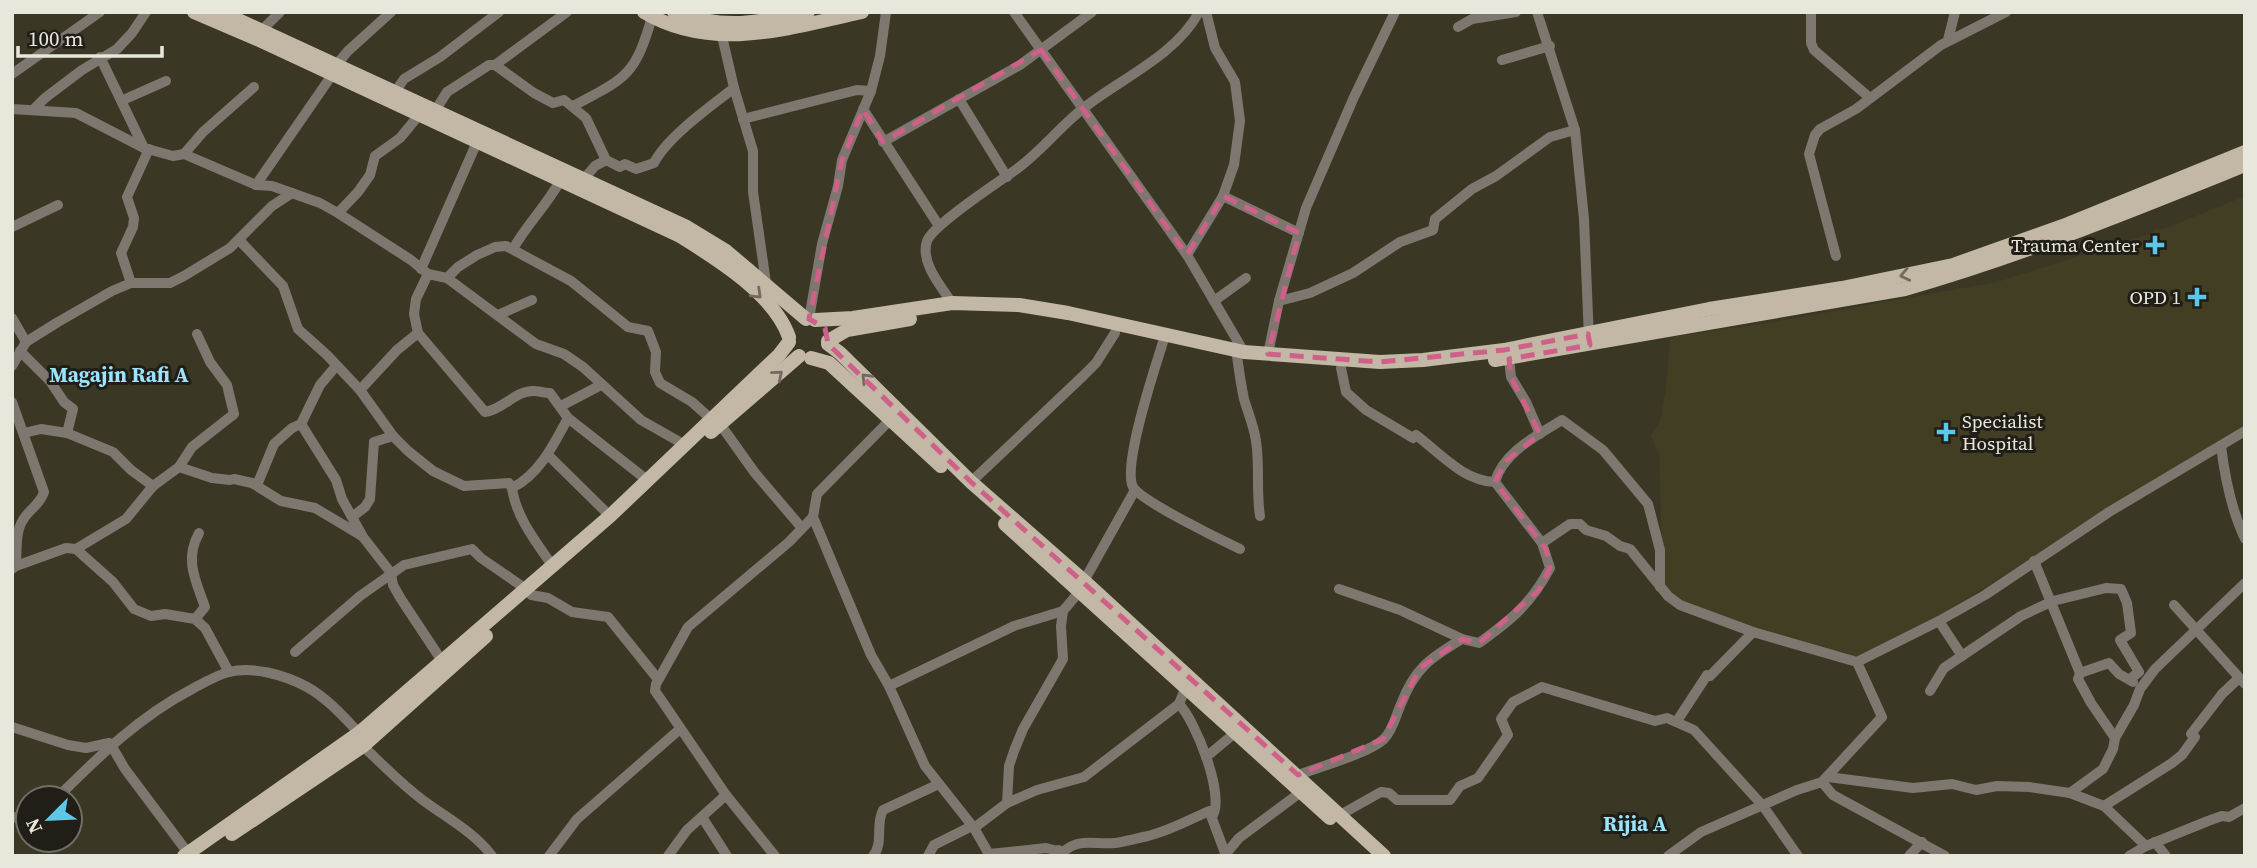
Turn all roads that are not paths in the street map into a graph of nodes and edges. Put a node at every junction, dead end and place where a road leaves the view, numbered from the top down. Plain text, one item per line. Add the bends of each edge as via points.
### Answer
1 (100, 12) edge
2 (146, 12) edge
3 (194, 12) edge
4 (221, 12) edge
5 (281, 12) edge
6 (391, 12) edge
7 (499, 12) edge
8 (567, 12) edge
9 (674, 12) edge
10 (807, 12) edge
11 (862, 12) edge
12 (886, 12) edge
13 (1014, 12) edge
14 (1092, 12) edge
15 (1199, 12) edge
16 (1206, 12) edge
17 (1395, 12) edge
18 (1516, 12) edge
19 (1537, 12) edge
20 (1811, 12) edge
21 (1955, 12) edge
22 (2006, 12) edge
23 (648, 15) edge
24 (703, 16) edge
25 (727, 24) edge
26 (1458, 27) dead end
27 (261, 30) junction
28 (1948, 40) junction
29 (1549, 46) junction
30 (1041, 51) junction
31 (100, 57) junction
32 (1502, 60) dead end
33 (495, 65) junction
34 (335, 69) junction
35 (12, 74) edge
36 (166, 81) dead end
37 (254, 87) dead end
38 (734, 88) junction
39 (872, 91) junction
40 (395, 92) junction
41 (1870, 98) junction
42 (959, 99) junction
43 (123, 100) junction
44 (573, 106) junction
45 (1084, 107) junction
46 (12, 108) edge
47 (863, 109) junction
48 (34, 110) junction
49 (435, 111) junction
50 (419, 114) junction
51 (743, 119) junction
52 (1575, 130) junction
53 (477, 142) junction
54 (883, 142) junction
55 (147, 148) junction
56 (2245, 152) edge
57 (184, 155) junction
58 (606, 160) junction
59 (2245, 165) edge
60 (1007, 177) junction
61 (560, 180) junction
62 (583, 180) junction
63 (256, 185) junction
64 (292, 193) junction
65 (1223, 196) junction
66 (58, 205) dead end
67 (338, 214) junction
68 (939, 226) junction
69 (12, 227) edge
70 (1299, 233) junction
71 (239, 240) junction
72 (513, 249) junction
73 (1187, 255) junction
74 (1836, 256) dead end
75 (424, 272) junction
76 (447, 278) junction
77 (1246, 278) dead end
78 (131, 283) junction
79 (766, 283) junction
80 (532, 300) dead end
81 (1214, 301) junction
82 (1279, 301) junction
83 (952, 303) junction
84 (498, 315) junction
85 (12, 317) edge
86 (810, 319) junction
87 (418, 333) junction
88 (1115, 333) junction
89 (197, 334) dead end
90 (789, 340) junction
91 (1589, 340) junction
92 (828, 342) junction
93 (1163, 342) junction
94 (23, 346) junction
95 (1240, 354) junction
96 (1268, 354) junction
97 (805, 357) junction
98 (1509, 359) junction
99 (12, 366) edge
100 (336, 366) junction
101 (1341, 368) junction
102 (601, 385) junction
103 (360, 390) junction
104 (12, 402) edge
105 (561, 406) junction
106 (568, 418) junction
107 (890, 420) junction
108 (715, 422) junction
109 (301, 424) junction
110 (2245, 431) edge
111 (24, 433) junction
112 (67, 433) junction
113 (1540, 434) junction
114 (393, 436) junction
115 (685, 445) junction
116 (2221, 446) junction
117 (548, 455) junction
118 (179, 467) junction
119 (647, 480) junction
120 (971, 482) junction
121 (1495, 482) junction
122 (257, 485) junction
123 (153, 486) junction
124 (512, 488) junction
125 (1135, 490) junction
126 (610, 516) junction
127 (1260, 516) dead end
128 (352, 517) junction
129 (813, 517) junction
130 (801, 527) junction
131 (200, 533) dead end
132 (363, 537) junction
133 (2245, 539) edge
134 (1542, 542) junction
135 (76, 549) junction
136 (1240, 549) dead end
137 (2034, 561) junction
138 (552, 565) junction
139 (14, 568) edge
140 (391, 573) junction
141 (2245, 583) edge
142 (1081, 587) junction
143 (1660, 587) junction
144 (1339, 589) dead end
145 (529, 592) junction
146 (2053, 601) junction
147 (2174, 605) dead end
148 (1063, 611) junction
149 (195, 619) junction
150 (1939, 621) junction
151 (2197, 631) junction
152 (1754, 632) junction
153 (1462, 639) junction
154 (295, 652) dead end
155 (1962, 656) junction
156 (442, 661) junction
157 (1857, 662) junction
158 (229, 672) junction
159 (2080, 673) junction
160 (657, 678) junction
161 (2130, 679) junction
162 (2242, 681) edge
163 (889, 686) junction
164 (1186, 687) junction
165 (2140, 689) junction
166 (1930, 691) dead end
167 (1179, 704) junction
168 (1677, 721) junction
169 (12, 727) edge
170 (680, 729) junction
171 (1235, 733) junction
172 (2115, 738) junction
173 (361, 739) junction
174 (111, 745) junction
175 (1206, 757) junction
176 (1298, 775) junction
177 (1825, 780) junction
178 (71, 784) edge
179 (940, 784) junction
180 (1301, 792) junction
181 (2070, 793) junction
182 (726, 795) junction
183 (1007, 803) junction
184 (1763, 806) junction
185 (2104, 806) junction
186 (2245, 808) edge
187 (1209, 811) junction
188 (1340, 815) junction
189 (702, 817) junction
190 (973, 827) junction
191 (1922, 842) junction
192 (2151, 844) junction
193 (1058, 850) junction
194 (1225, 854) edge
195 (190, 855) edge
196 (989, 855) edge
197 (492, 856) edge
198 (549, 856) edge
199 (668, 856) edge
200 (727, 856) edge
201 (775, 856) edge
202 (873, 856) edge
203 (929, 856) edge
204 (1069, 856) edge
205 (1371, 856) edge
206 (1384, 856) edge
207 (1668, 856) edge
208 (1798, 856) edge
209 (1909, 856) edge
210 (1945, 856) edge
211 (2129, 856) edge
212 (2166, 856) edge

1 - 35 street
2 - 31 street via 117,48
3 - 34 main road
4 - 27 main road
5 - 27 street
6 - 34 street
7 - 40 street via 404,79
8 - 33 street
9 - 24 main road
10 - 25 main road via 760,23
11 - 25 main road via 762,34
12 - 39 street
13 - 30 street
14 - 30 street
15 - 45 street via 1161,53
16 - 65 street via 1215,48 1235,82 1240,121 1234,164
17 - 70 street via 1348,109
18 - 26 street via 1472,19
19 - 29 street
20 - 41 street via 1814,50
21 - 28 street
22 - 28 street
23 - 25 main road via 688,30
23 - 44 street via 644,45 630,71
24 - 25 main road
25 - 38 street
27 - 34 main road
28 - 41 street
29 - 32 street
29 - 52 street
30 - 42 street
30 - 45 street
31 - 43 street
31 - 48 street
33 - 44 street via 553,103 564,100
33 - 49 street via 447,92
34 - 40 main road
34 - 50 main road
34 - 63 street
36 - 43 street
37 - 57 street
38 - 51 street
38 - 58 street via 665,147 654,163 636,169
39 - 47 street
39 - 51 street via 857,90
40 - 49 main road
41 - 74 street via 1820,129 1809,154
42 - 54 street
42 - 60 street
43 - 55 street
44 - 58 street via 586,118
45 - 60 street
45 - 73 street
46 - 48 street
47 - 54 street
47 - 86 street via 842,160
48 - 55 street via 76,113
49 - 62 main road
50 - 53 main road
50 - 67 street via 400,138 375,156 370,174
51 - 79 street via 753,151 753,192
52 - 82 street via 1550,137 1472,189 1435,219 1433,230 1400,242 1353,273 1310,293
52 - 91 street
53 - 61 main road
53 - 75 street
54 - 68 street
55 - 57 street
55 - 78 street via 127,197 134,218 121,253
56 -> 91 main road via 1954,265 1709,309
57 - 63 street
58 - 62 street
59 - 91 main road via 2076,232 1905,289
60 - 68 street
61 - 72 street
61 -> 90 main road via 680,236 719,260 783,321
62 - 79 main road via 685,226
63 - 64 street
64 - 67 street
64 - 71 street via 272,206
65 - 70 street
65 - 73 street
66 - 69 street
67 - 75 street
68 - 83 street via 928,240 926,253 930,269
70 - 82 street
71 - 78 street via 170,284
71 - 100 street via 283,286 298,329
72 - 76 street via 495,247
72 - 108 street via 565,277 628,327 648,331 660,383
73 - 81 street
75 - 76 street
75 - 87 street via 414,314
76 - 84 street
77 - 81 street
78 - 94 street
79 - 86 main road
80 - 84 street
81 - 95 street
82 - 96 street
83 - 86 main road via 853,318
83 - 95 main road via 1018,305 1068,313
84 - 102 street via 536,344 574,360
85 - 94 street
86 - 90 main road via 792,327
86 - 92 main road via 825,328
87 - 103 street
87 - 105 street via 485,412 531,391 550,393
88 - 92 main road via 1019,313 962,310 847,330
88 - 93 main road
88 - 120 street via 1096,363
89 - 118 street via 228,385 234,414 191,447
90 - 97 main road via 792,351
90 - 108 main road
91 - 96 main road via 1380,362
91 - 98 main road
92 - 97 main road via 821,354
120 -> 92 main road
93 - 95 main road
93 - 125 street via 1135,442 1131,468
94 - 99 street
94 - 112 street via 73,409
95 - 96 main road
95 - 101 main road
95 - 127 street via 1260,467
97 - 107 main road via 829,363
108 -> 97 main road
98 - 101 main road via 1415,368
98 - 113 street via 1511,377
100 - 103 street
100 - 109 street via 320,385
101 - 121 street via 1346,392 1366,410 1413,439 1416,435 1479,481
102 - 105 street
102 - 115 street via 641,420
103 - 114 street
104 - 111 street
105 - 106 street
106 - 117 street
106 - 119 street
107 - 129 street via 817,494
107 - 142 main road
108 - 115 main road
108 - 130 street
108 - 145 main road via 616,522
109 - 122 street via 274,444
109 - 128 street via 336,480
110 - 116 street
111 - 112 street via 41,429
111 - 139 street via 44,492 22,520
112 - 123 street via 113,452
113 - 121 street via 1506,461
113 - 143 street via 1562,420 1570,424 1603,450 1648,504 1660,550
114 - 124 street via 433,471 464,486 509,483
114 - 128 street via 374,442 370,499
115 - 119 main road
116 - 133 street via 2231,505
116 - 137 street
117 - 124 street via 526,481
117 - 126 street
118 - 122 street
118 - 123 street
119 - 126 main road
120 - 142 main road
121 - 134 street
122 - 132 street via 281,501 315,508
123 - 135 street via 126,519
124 - 138 street via 530,535
125 - 136 street
125 - 142 street
126 - 138 main road
128 - 132 street
129 - 130 street
129 - 163 street via 871,655
130 - 160 street via 688,627
131 - 149 street via 190,557 205,607
132 - 140 street
134 - 143 street via 1576,522 1630,549
134 - 153 street via 1550,568 1539,590 1521,611 1479,643
135 - 139 street via 66,548
135 - 149 street via 113,582 134,609 151,616
137 - 146 street
137 - 150 street
138 - 145 main road
140 - 145 street via 424,558 472,549
140 - 154 street
140 - 156 street via 401,599
141 - 151 street
142 - 148 street
142 - 164 main road
142 - 176 main road
143 - 152 street via 1681,605
144 - 153 street via 1400,610
145 - 156 main road
145 - 160 street via 572,612 608,617
145 - 173 main road
146 - 155 street via 2021,616
146 - 159 street
146 - 161 street via 2106,588 2121,589 2131,633 2120,640 2139,672
147 - 151 street
148 - 163 street via 1014,626
148 - 183 street via 1063,659 1018,740 1009,766
149 - 158 street via 205,628
150 - 155 street
150 - 157 street
151 - 162 street
151 - 165 street
152 - 157 street
152 - 168 street via 1707,675
153 - 176 street via 1428,660 1413,676 1383,739
155 - 166 street via 1944,668
156 - 173 main road
157 - 177 street via 1882,717
158 - 173 street via 262,671 306,686
158 - 174 street via 158,708
159 - 161 street via 2109,663
159 - 172 street via 2078,679
160 - 170 street via 655,691
161 - 165 street
162 - 185 street via 2222,694 2191,734 2194,737 2182,755
163 - 179 street via 925,766
164 - 167 street
164 - 171 main road
165 - 172 street
167 - 175 street
167 - 183 street via 1084,777
168 - 184 street via 1694,730
168 - 188 street via 1655,722 1542,687 1513,702 1501,719 1508,735 1478,778 1460,786 1450,800 1397,800 1381,792
169 - 174 street via 68,746
170 - 182 street
170 - 198 street via 577,819
171 - 175 street
171 - 180 main road
172 - 181 street via 2103,769
173 - 195 main road
173 - 197 street via 402,783 484,845
174 - 178 street
174 - 195 street
175 - 187 street via 1215,795 1212,817
176 - 188 main road
177 - 181 street via 1913,788 1951,784 1976,790 2029,787
177 - 184 street
177 - 191 street via 1833,795
179 - 190 street
179 - 202 street via 883,810
180 - 194 street via 1239,838
180 - 205 main road
181 - 185 street
182 - 189 street
182 - 201 street
183 - 190 street
184 - 207 street via 1701,832
184 - 208 street
185 - 192 street
186 - 192 street
187 - 193 street via 1146,837 1115,843 1087,841
187 - 194 street
188 - 206 main road
189 - 199 street
189 - 200 street
190 - 196 street
190 - 203 street via 934,845
191 - 209 street
191 - 210 street
192 - 211 street
192 - 212 street
193 - 196 street
193 - 204 street

